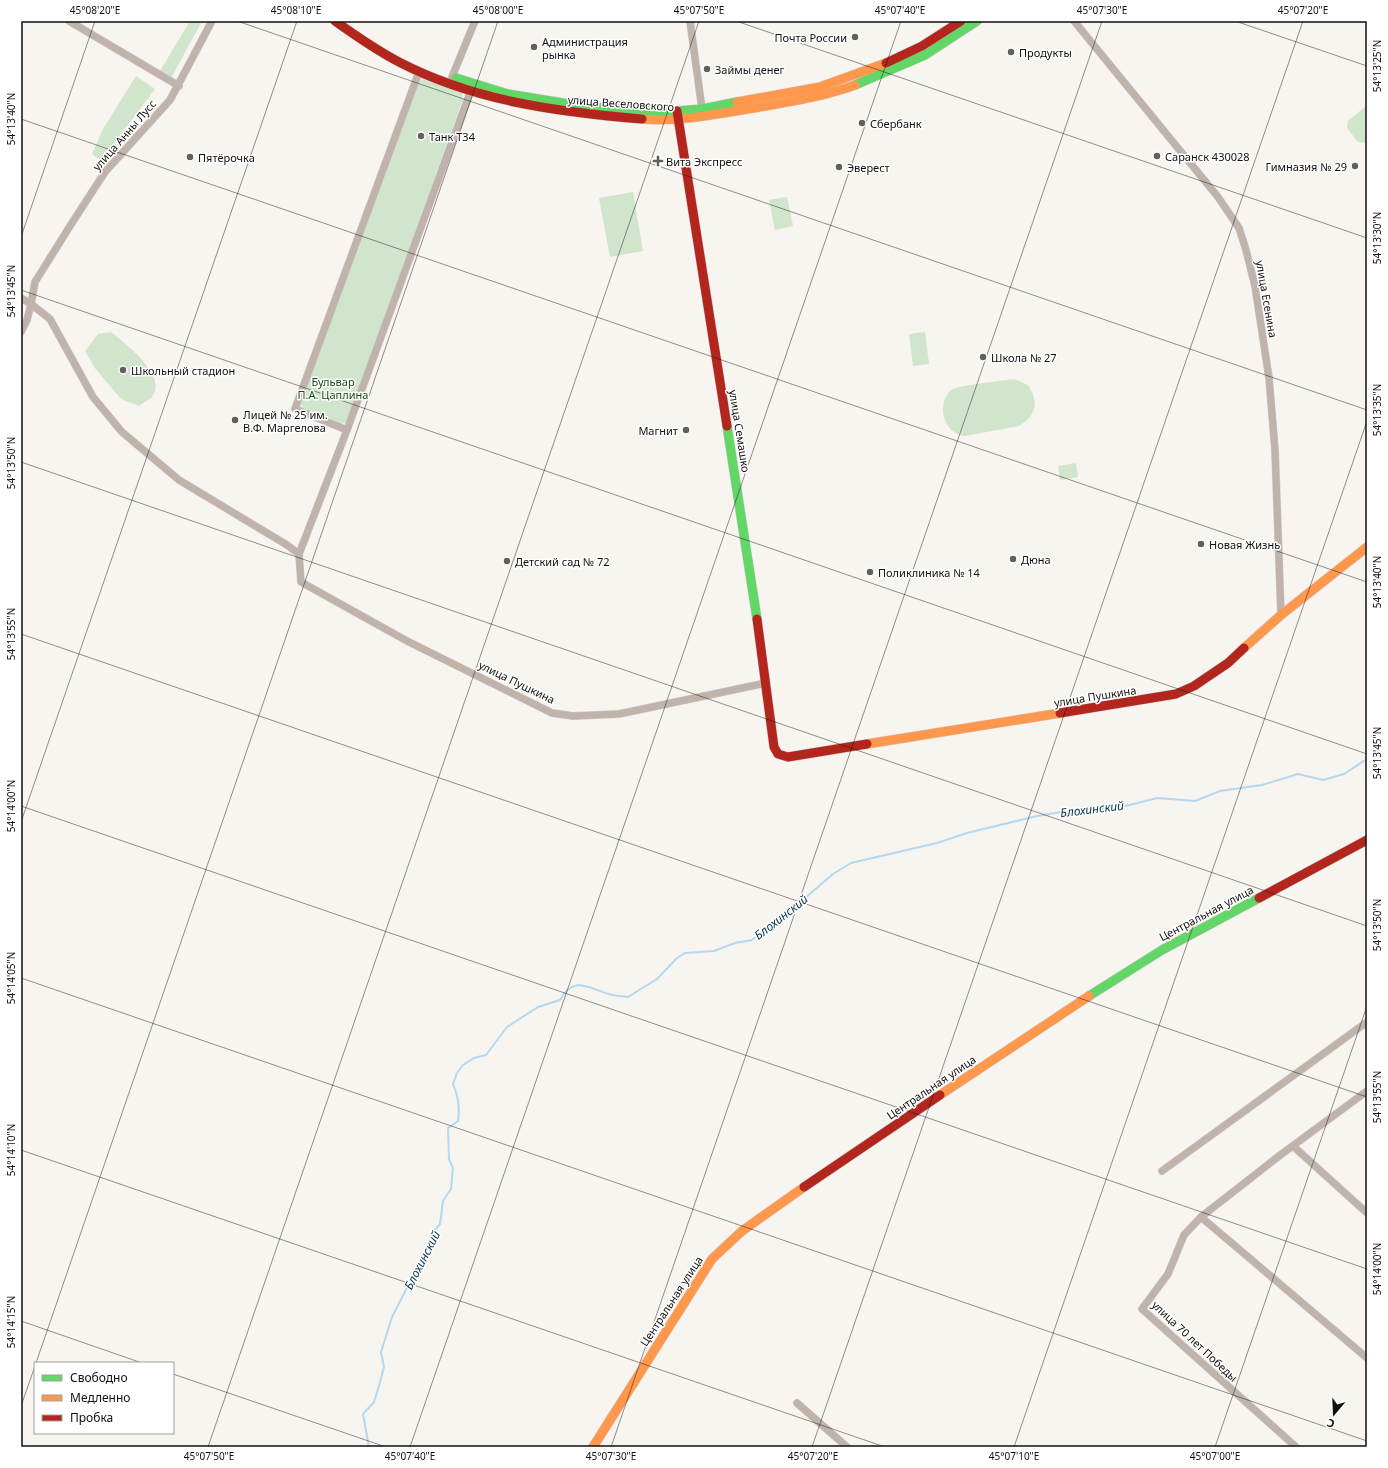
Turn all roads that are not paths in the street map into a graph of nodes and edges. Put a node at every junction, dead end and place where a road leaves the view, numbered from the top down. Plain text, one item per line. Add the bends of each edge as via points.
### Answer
1 (69, 21) edge
2 (212, 21) edge
3 (335, 21) edge
4 (346, 21) edge
5 (475, 21) edge
6 (690, 21) edge
7 (961, 21) edge
8 (977, 21) edge
9 (1074, 21) edge
10 (420, 68) junction
11 (452, 77) junction
12 (179, 86) junction
13 (472, 87) junction
14 (821, 91) junction
15 (702, 109) junction
16 (677, 115) junction
17 (21, 298) edge
18 (31, 304) junction
19 (21, 332) edge
20 (347, 430) junction
21 (1367, 547) edge
22 (299, 554) junction
23 (1281, 615) junction
24 (766, 683) junction
25 (778, 754) joint
26 (1367, 840) edge
27 (1367, 1022) edge
28 (1367, 1091) edge
29 (1293, 1146) junction
30 (1162, 1171) dead end
31 (1367, 1213) edge
32 (1201, 1217) junction
33 (1367, 1358) edge
34 (797, 1403) dead end
35 (593, 1447) edge
36 (847, 1447) edge
37 (1296, 1447) edge

1 - 12 street
2 - 12 street, улица Анны Лусс
3 - 10 street, улица Веселовского via 382,54
4 - 10 street, улица Веселовского
5 - 11 street
6 - 15 street
7 - 14 street, улица Веселовского via 922,46
8 - 14 street, улица Веселовского via 926,55 877,76
9 - 23 street, улица Есенина via 1218,197 1239,228 1255,286 1269,378 1275,450
10 - 11 street, улица Веселовского
10 - 13 street, улица Веселовского
10 - 20 street via 295,409
11 - 13 street, улица Веселовского
12 - 18 street, улица Анны Лусс via 161,111 104,172 35,282
13 - 16 street, улица Веселовского via 528,105 580,114
13 - 20 street
14 - 15 street, улица Веселовского
14 - 16 street, улица Веселовского via 712,116
15 - 16 street, улица Веселовского
16 - 24 street, улица Семашко via 746,541
17 - 18 street
18 - 19 street
18 - 22 street via 50,319 93,397 122,432 179,480 287,544
20 - 22 street
21 - 23 street, улица Пушкина
22 - 24 street, улица Пушкина via 301,582 407,641 552,713 573,716 619,714
23 - 25 street, улица Пушкина via 1228,663 1194,686 1176,694 788,757
24 - 25 street, улица Семашко via 774,747
26 - 35 street, Центральная улица via 1162,950 820,1175 742,1231 712,1259
27 - 30 street
28 - 29 street, улица 70 лет Победы
29 - 31 street
29 - 32 street, улица 70 лет Победы
32 - 33 street
32 - 37 street, улица 70 лет Победы via 1184,1235 1168,1274 1142,1309
34 - 36 street

